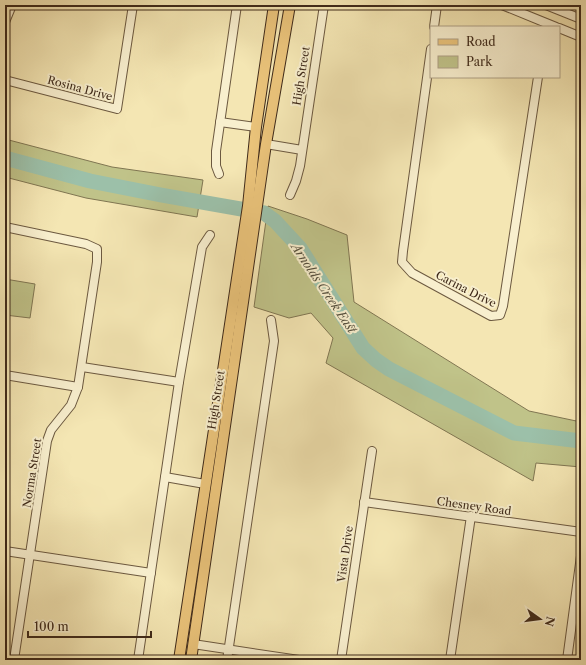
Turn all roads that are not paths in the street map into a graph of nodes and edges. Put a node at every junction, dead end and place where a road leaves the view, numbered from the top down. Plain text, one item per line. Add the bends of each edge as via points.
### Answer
1 (12, 5) edge
2 (133, 5) edge
3 (237, 5) edge
4 (274, 5) edge
5 (290, 5) edge
6 (324, 5) edge
7 (437, 5) edge
8 (502, 5) edge
9 (546, 5) edge
10 (581, 19) edge
11 (5, 22) edge
12 (546, 25) edge
13 (434, 26) edge
14 (560, 29) edge
15 (581, 37) edge
16 (430, 57) edge
17 (538, 78) edge
18 (5, 80) edge
19 (220, 122) junction
20 (256, 127) junction
21 (269, 129) junction
22 (254, 143) junction
23 (266, 144) junction
24 (302, 150) junction
25 (219, 174) dead end
26 (290, 195) dead end
27 (253, 206) junction
28 (5, 227) edge
29 (210, 235) dead end
30 (271, 320) dead end
31 (82, 367) junction
32 (5, 375) edge
33 (179, 382) junction
34 (78, 386) junction
35 (372, 451) dead end
36 (166, 477) junction
37 (205, 484) junction
38 (216, 484) junction
39 (364, 502) junction
40 (471, 516) junction
41 (581, 532) edge
42 (5, 551) edge
43 (30, 555) junction
44 (581, 556) edge
45 (580, 568) edge
46 (151, 573) junction
47 (182, 641) junction
48 (193, 644) junction
49 (228, 650) junction
50 (14, 660) edge
51 (138, 660) edge
52 (179, 660) edge
53 (191, 660) edge
54 (227, 660) edge
55 (299, 660) edge
56 (342, 660) edge
57 (450, 660) edge
58 (567, 660) edge

1 - 11 street
2 - 18 street, Rosina Drive via 117,109
3 - 19 street
4 - 20 main road, High Street
5 - 21 main road, High Street
6 - 24 street, High Street
7 - 13 street
8 - 12 street
9 - 10 street
14 - 15 street
16 - 17 street, Carina Drive via 402,262 412,273 491,316 500,315 504,306
19 - 20 street
19 - 25 street via 216,159
20 - 21 main road
20 - 22 main road, High Street
21 - 23 main road, High Street
22 - 23 main road
22 - 27 main road, High Street
23 - 24 street
23 - 27 main road, High Street
24 - 26 street, High Street via 296,181
27 - 37 main road, High Street via 245,220
27 - 38 main road, High Street via 256,219
28 - 31 street, Norma Street via 86,244 97,249
29 - 33 street via 202,247
30 - 49 street via 274,341
31 - 33 street
31 - 34 street, Norma Street
32 - 34 street
33 - 36 street
34 - 43 street, Norma Street via 72,405 52,430 47,441
35 - 39 street, Vista Drive
36 - 37 street
36 - 46 street
37 - 38 main road
37 - 47 main road, High Street
38 - 48 main road, High Street
39 - 40 street, Chesney Road
39 - 56 street, Vista Drive
40 - 41 street, Chesney Road
40 - 57 street
42 - 43 street
43 - 46 street
43 - 50 street, Norma Street
44 - 45 street
45 - 58 street
46 - 51 street
47 - 48 main road
47 - 52 main road, High Street
48 - 49 street
48 - 53 main road, High Street
49 - 54 street
49 - 55 street

